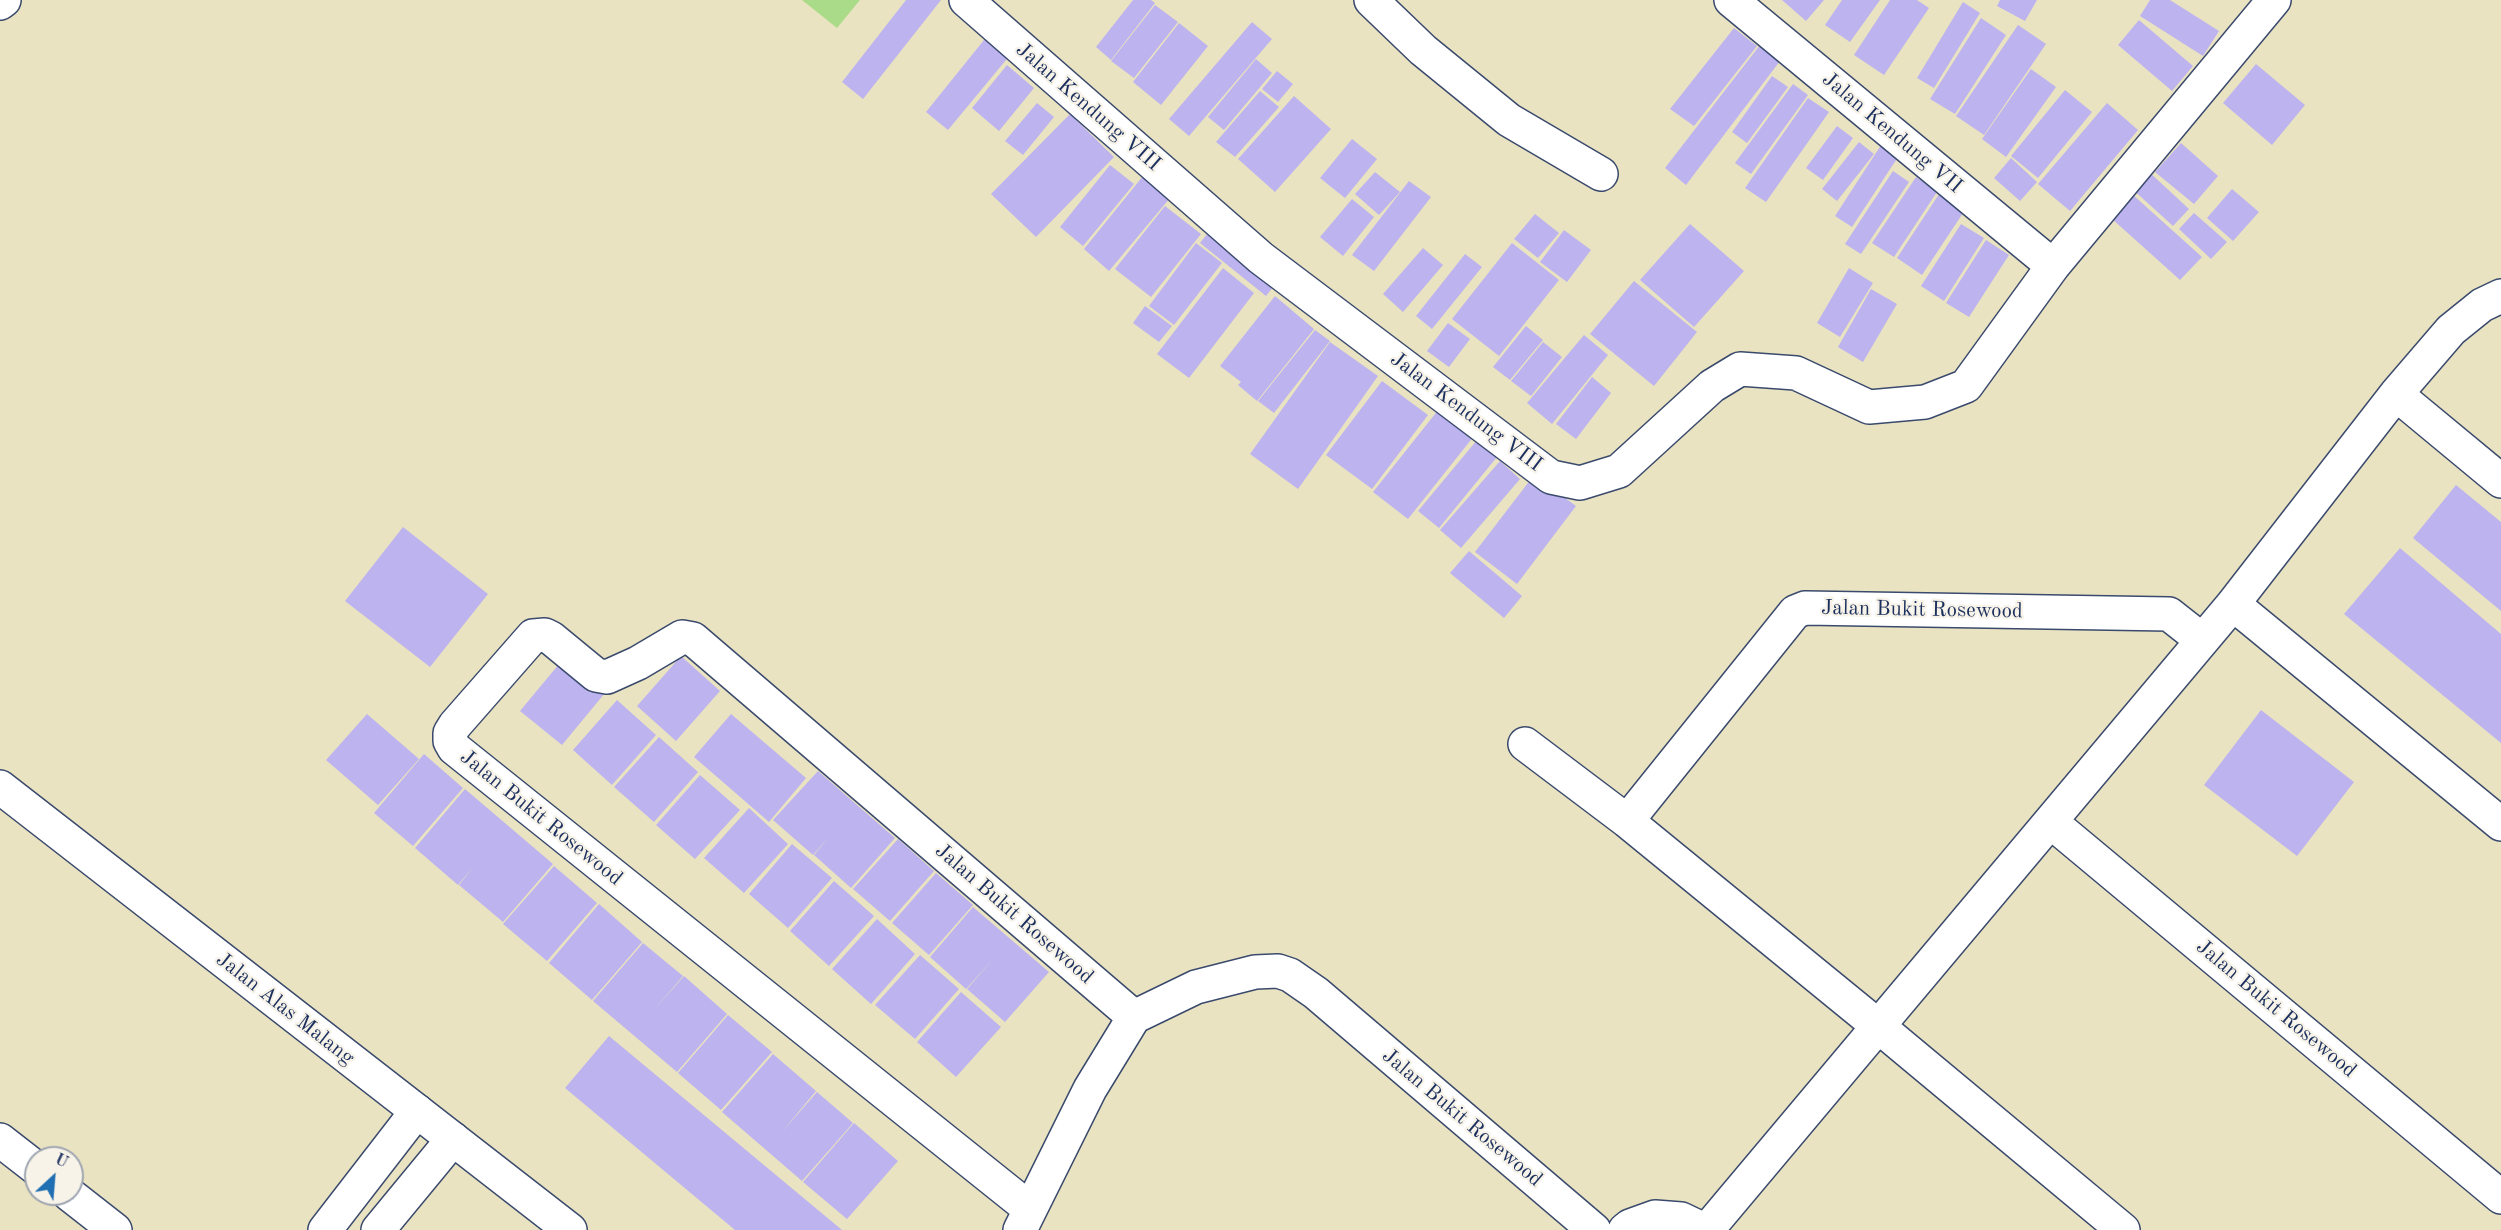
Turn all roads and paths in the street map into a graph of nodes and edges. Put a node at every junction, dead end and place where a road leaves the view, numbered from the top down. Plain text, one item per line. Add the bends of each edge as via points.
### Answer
1 (4, 0) edge
2 (966, 0) edge
3 (1371, 0) edge
4 (1731, 0) edge
5 (2274, 0) edge
6 (0, 3) edge
7 (1601, 174) dead end
8 (2053, 266) junction
9 (2501, 296) edge
10 (2396, 394) junction
11 (2501, 481) edge
12 (2233, 604) junction
13 (2202, 640) junction
14 (1525, 744) dead end
15 (0, 787) edge
16 (1627, 821) junction
17 (2051, 822) junction
18 (2501, 824) edge
19 (1134, 1017) junction
20 (1878, 1026) junction
21 (417, 1111) junction
22 (453, 1139) junction
23 (0, 1140) edge
24 (24, 1159) edge
25 (2501, 1197) edge
26 (84, 1206) edge
27 (1025, 1219) edge
28 (115, 1230) edge
29 (325, 1230) edge
30 (378, 1230) edge
31 (570, 1230) edge
32 (1594, 1230) edge
33 (1625, 1230) edge
34 (1705, 1230) edge
35 (2123, 1230) edge

1 - 6 street
2 - 8 street, Jalan Kendung VIII via 1261,258 1551,477 1580,483 1619,471 1712,386 1740,369 1796,373 1869,407 1925,402 1966,386
3 - 7 street via 1423,50 1509,120
4 - 8 street, Jalan Kendung VII
5 - 8 street, Jalan Kendung VIII
9 - 10 street via 2482,305 2451,330
10 - 11 street
10 - 12 street
12 - 13 street
12 - 18 street
13 - 16 street, Jalan Bukit Rosewood via 2169,614 1805,608 1795,612
13 - 17 street
14 - 16 street
15 - 21 street, Jalan Alas Malang
16 - 20 street
17 - 20 street
17 - 25 street, Jalan Bukit Rosewood
19 - 27 street, Jalan Bukit Rosewood via 1090,1089
19 - 27 street, Jalan Bukit Rosewood via 693,639 682,637 607,677 596,675 551,638 533,636 450,733 454,748
19 - 32 street, Jalan Bukit Rosewood via 1196,987 1255,972 1290,975
20 - 34 street
20 - 35 street
21 - 22 street, Jalan Alas Malang
21 - 29 street
22 - 30 street
22 - 31 street, Jalan Alas Malang
23 - 24 street
26 - 28 street
33 - 34 street via 1655,1217 1681,1219

